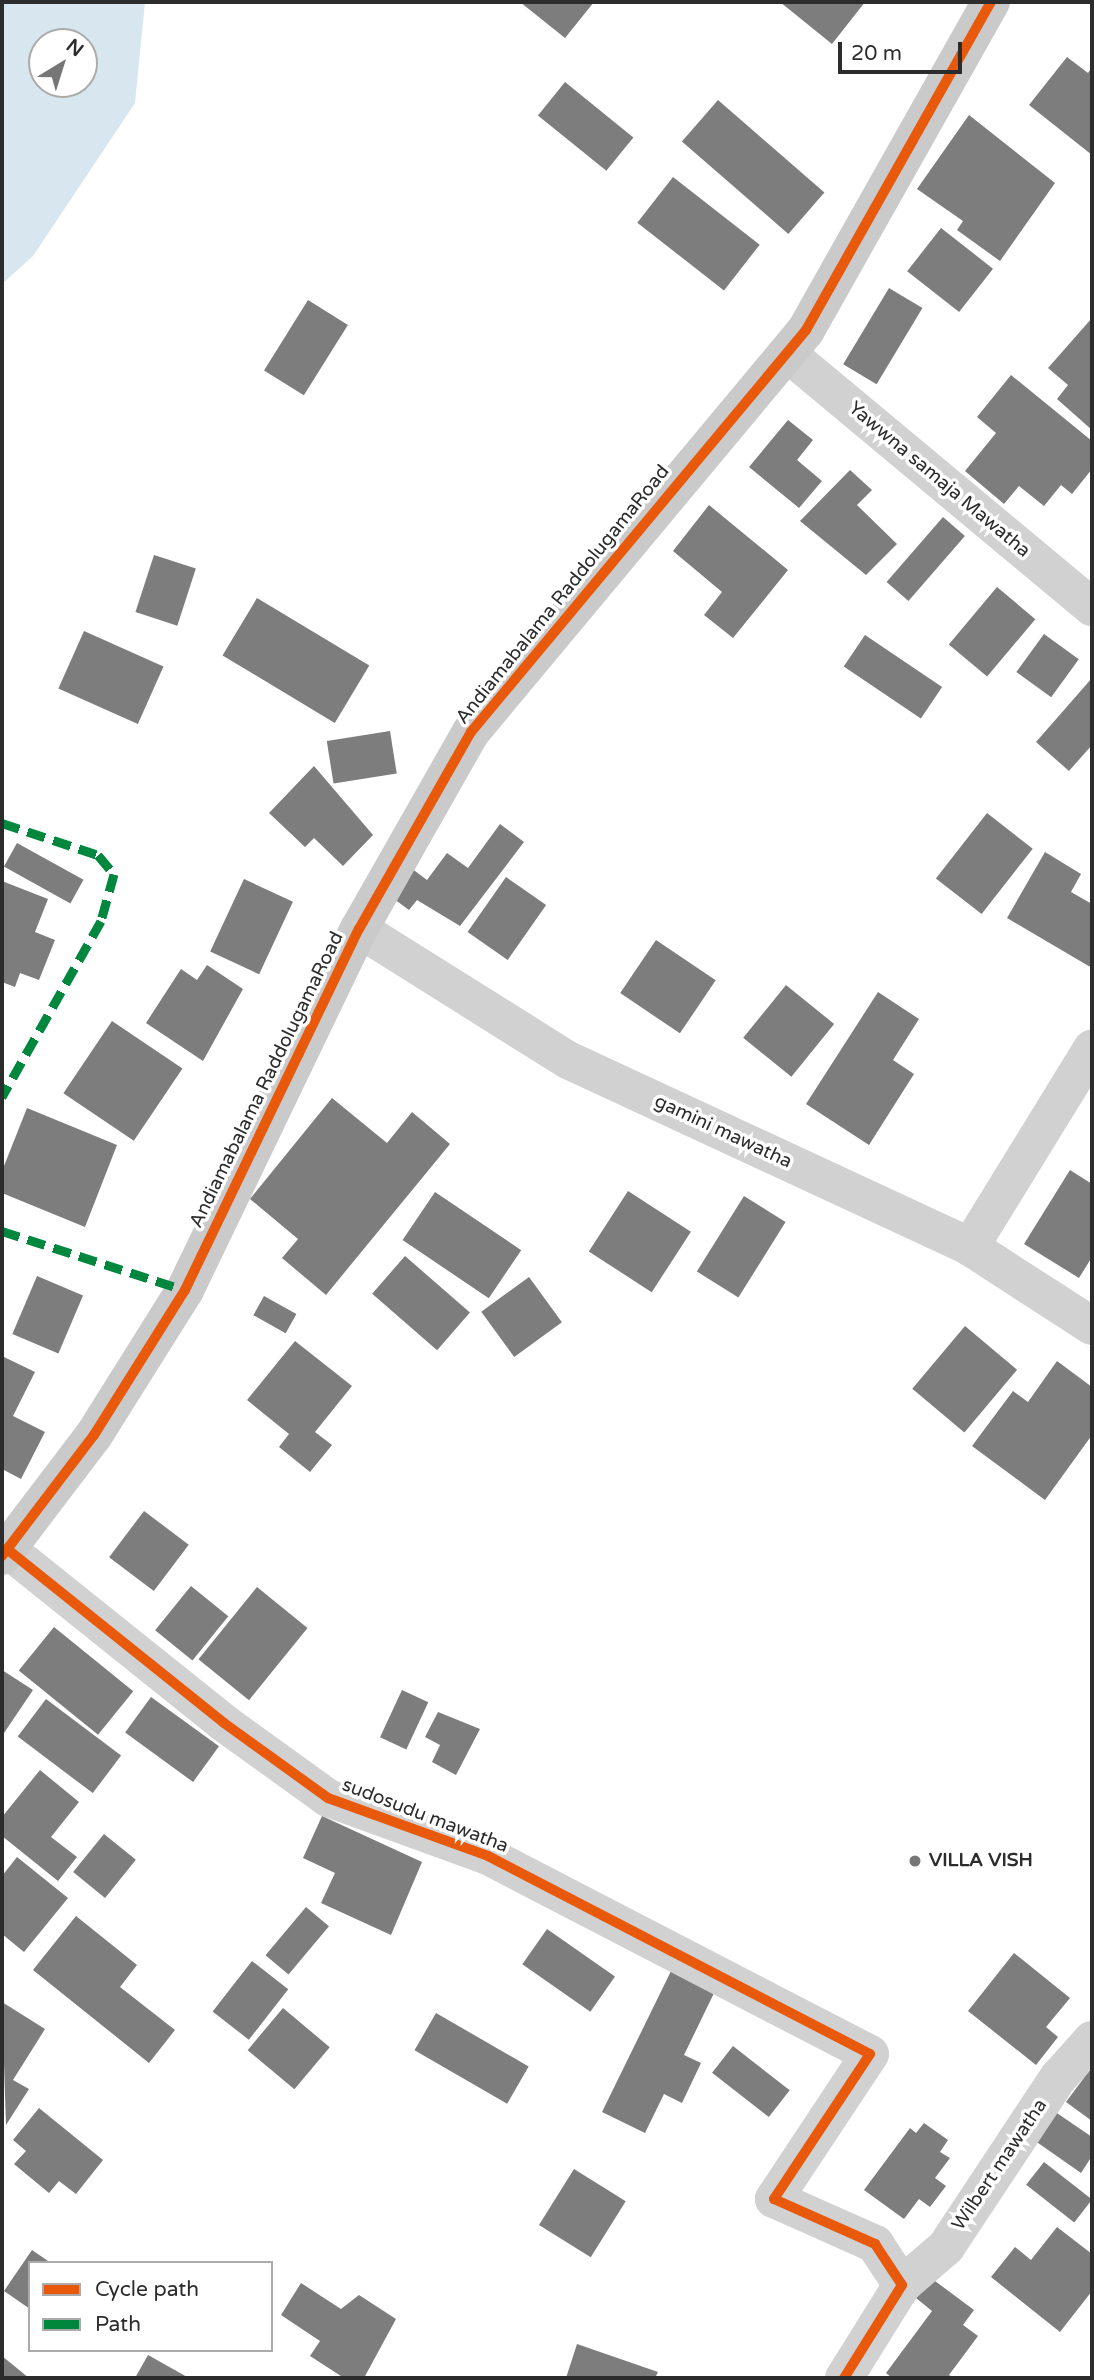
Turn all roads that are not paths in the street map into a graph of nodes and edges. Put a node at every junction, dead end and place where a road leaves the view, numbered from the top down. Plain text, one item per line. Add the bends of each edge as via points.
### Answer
1 (991, 2) edge
2 (787, 353) junction
3 (1092, 607) edge
4 (359, 929) junction
5 (1092, 1049) edge
6 (970, 1247) junction
7 (1092, 1326) edge
8 (4, 1552) edge
9 (1092, 2040) edge
10 (902, 2286) junction
11 (844, 2378) edge

1 - 2 street, Andiamabalama RaddolugamaRoad via 806,330
2 - 3 street, Yawwna samaja Mawatha
2 - 4 street, Andiamabalama RaddolugamaRoad via 471,732
4 - 6 street, gamini mawatha via 568,1060
4 - 8 street, Andiamabalama RaddolugamaRoad via 185,1290 94,1435
5 - 6 street
6 - 7 street, gamini mawatha
8 - 10 street, sudosudu mawatha via 328,1798 488,1856 870,2054 774,2199 875,2244
9 - 10 street, Wilbert mawatha via 1058,2078 946,2247
10 - 11 street, Wilbert mawatha

